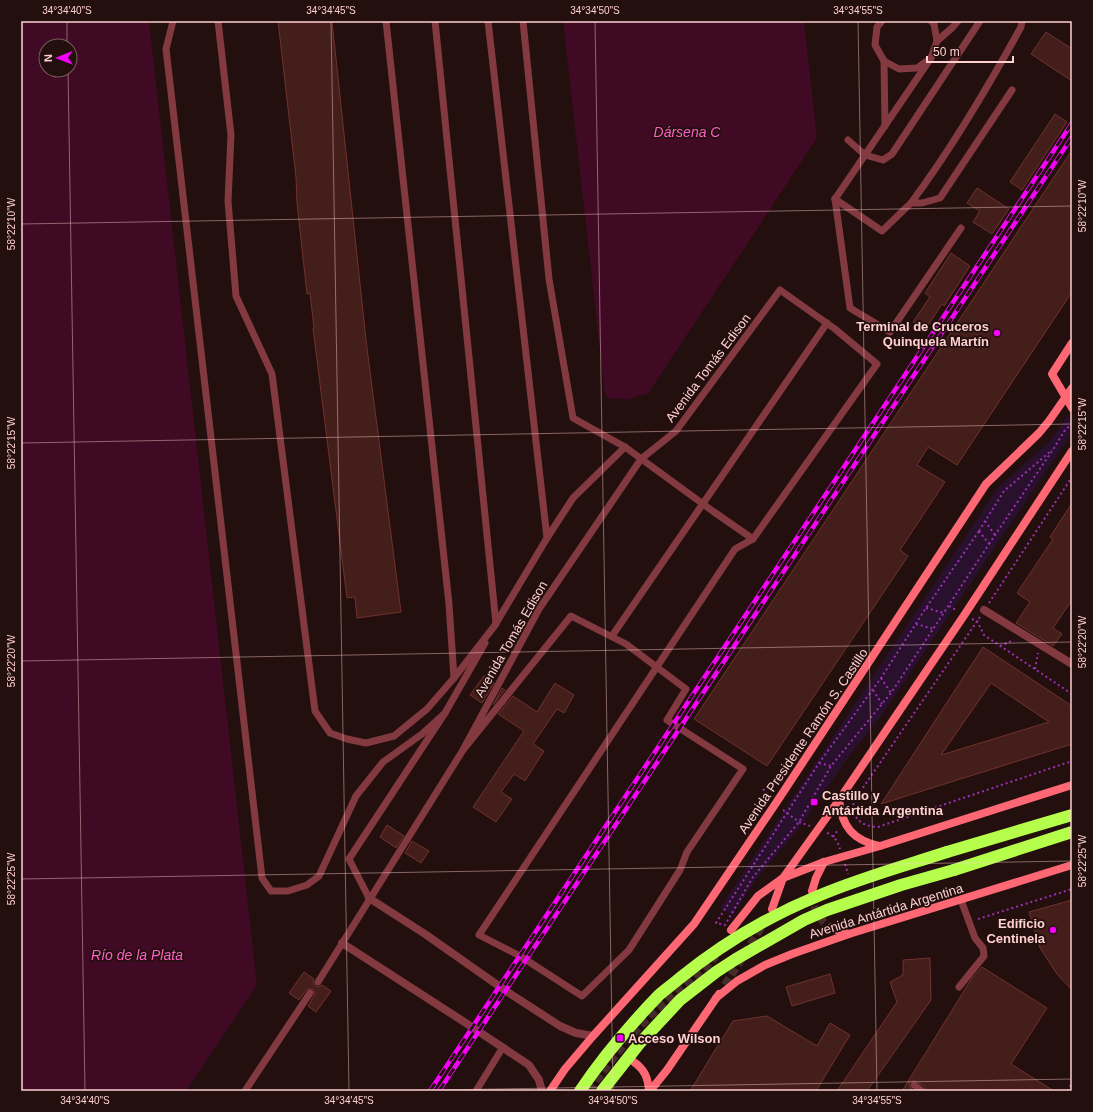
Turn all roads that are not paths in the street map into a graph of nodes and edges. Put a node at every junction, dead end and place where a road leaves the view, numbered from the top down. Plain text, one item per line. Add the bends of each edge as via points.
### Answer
1 (173, 21) edge
2 (218, 21) edge
3 (386, 21) edge
4 (435, 21) edge
5 (488, 21) edge
6 (523, 21) edge
7 (882, 21) edge
8 (958, 21) edge
9 (980, 21) edge
10 (1022, 21) edge
11 (933, 22) edge
12 (876, 24) edge
13 (937, 41) junction
14 (931, 58) junction
15 (884, 60) junction
16 (1012, 90) dead end
17 (885, 126) junction
18 (848, 140) dead end
19 (865, 155) junction
20 (835, 199) junction
21 (910, 203) junction
22 (961, 228) dead end
23 (827, 324) junction
24 (1072, 343) edge
25 (1072, 388) edge
26 (1069, 398) edge
27 (1072, 408) edge
28 (625, 447) junction
29 (1072, 451) edge
30 (641, 459) junction
31 (703, 504) junction
32 (547, 538) junction
33 (753, 539) junction
34 (984, 610) road end
35 (496, 624) junction
36 (612, 636) junction
37 (1072, 664) edge
38 (657, 668) junction
39 (454, 678) junction
40 (445, 713) junction
41 (463, 750) junction
42 (1072, 785) edge
43 (839, 800) junction
44 (1072, 810) edge
45 (1072, 815) edge
46 (1029, 828) junction
47 (1072, 832) edge
48 (880, 846) junction
49 (824, 862) junction
50 (1072, 865) edge
51 (783, 878) junction
52 (812, 891) tunnel mouth
53 (369, 898) junction
54 (961, 900) junction
55 (772, 910) dead end
56 (831, 928) tunnel mouth
57 (731, 930) dead end
58 (849, 934) junction
59 (342, 943) junction
60 (318, 982) dead end
61 (725, 985) tunnel mouth
62 (959, 987) dead end
63 (310, 993) dead end
64 (716, 998) junction
65 (593, 1036) junction
66 (502, 1047) junction
67 (634, 1062) dead end
68 (914, 1085) dead end
69 (244, 1091) edge
70 (476, 1091) edge
71 (542, 1091) edge
72 (550, 1091) edge
73 (580, 1091) edge
74 (602, 1091) edge
75 (650, 1091) edge
76 (922, 1091) edge

1 - 40 lane via 166,49 262,878 271,891 288,891 307,885 319,876 356,796 383,762 422,734
2 - 39 lane via 231,135 228,201 236,296 272,374 315,711 330,733 347,740 366,743 394,736 426,710
3 - 39 lane via 449,604
4 - 35 lane
5 - 32 lane
6 - 28 lane via 549,278 573,418
7 - 12 lane
8 - 13 lane
9 - 19 lane via 892,154 883,160
10 - 21 lane via 994,75 931,176
11 - 13 lane
12 - 15 lane via 876,45
13 - 14 lane
14 - 15 lane via 917,68 905,69 899,69
14 - 17 lane
15 - 17 lane
16 - 21 lane via 940,198
17 - 19 lane
18 - 19 lane
19 - 20 lane
20 - 21 lane via 882,231
20 - 22 lane via 850,308 890,332
23 - 30 lane, Avenida Tomás Edison via 780,290 676,431
23 - 31 lane
23 - 33 lane via 877,364
24 - 26 main road via 1052,374
25 - 26 main road, Avenida Presidente Ramón S. Castillo
26 - 27 main road
26 - 65 main road, Avenida Presidente Ramón S. Castillo via 1039,433 986,484 694,924
28 - 30 lane
28 - 32 lane via 573,498
29 - 43 main road
30 - 31 lane
30 - 41 lane, Avenida Tomás Edison via 539,609
31 - 33 lane
31 - 36 lane
32 - 35 lane
33 - 38 lane via 736,549
34 - 37 street
35 - 39 lane
35 - 40 lane
36 - 38 lane
36 - 41 lane via 571,616
38 - 38 lane via 479,935 520,956 582,996 629,950 680,870 687,852 743,769 667,720 686,689
40 - 53 lane via 349,859
41 - 53 lane, Avenida Tomás Edison
42 - 48 main road
43 - 48 main road via 844,824 855,836 867,843
43 - 51 main road
44 - 46 highway
45 - 46 highway
46 - 73 highway, bridge via 948,852 819,896 752,928 694,966 660,995 613,1046
47 - 74 highway, bridge via 901,885 804,920 736,958 680,1000 639,1044
48 - 49 main road
49 - 51 main road
49 - 52 main road
50 - 54 main road, Avenida Antártida Argentina
51 - 55 main road
51 - 57 main road via 758,896
53 - 59 lane, Avenida Tomás Edison
53 - 65 street via 560,1026 576,1033
54 - 58 main road, Avenida Antártida Argentina
54 - 62 lane via 975,938 983,948 984,956
56 - 58 main road
58 - 64 main road, Avenida Antártida Argentina via 765,965 737,981
59 - 60 lane, Avenida Tomás Edison
59 - 66 street
61 - 64 main road
63 - 69 lane
64 - 75 main road
65 - 72 main road, Avenida Presidente Ramón S. Castillo
66 - 70 lane
66 - 71 street via 529,1065 539,1080
67 - 75 main road via 646,1073
68 - 76 lane

